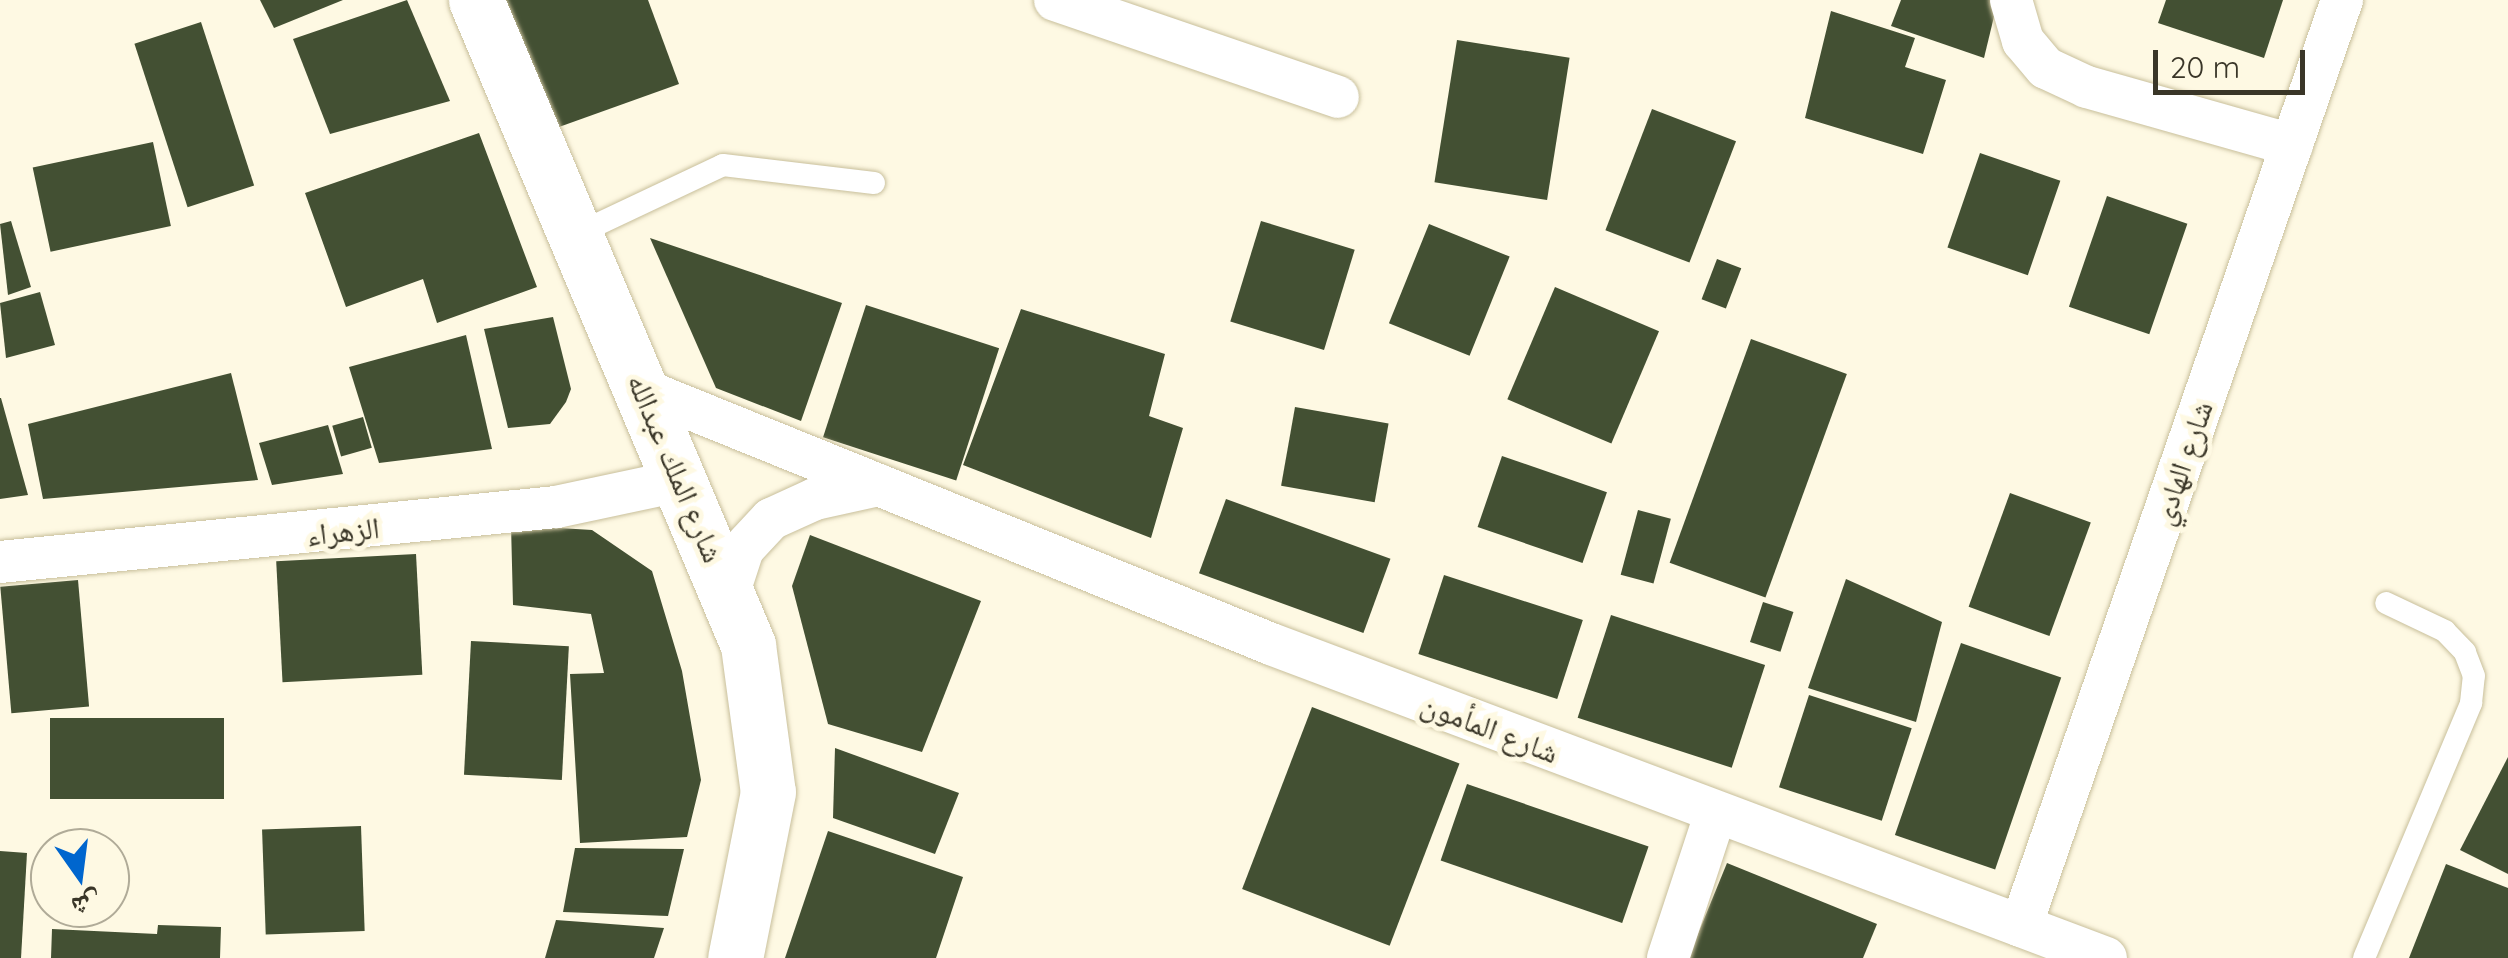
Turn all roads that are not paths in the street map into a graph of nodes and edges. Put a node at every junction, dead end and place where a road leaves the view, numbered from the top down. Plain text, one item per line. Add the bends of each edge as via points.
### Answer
1 (476, 0) edge
2 (1055, 0) edge
3 (2011, 0) edge
4 (2342, 0) edge
5 (1338, 98) dead end
6 (2292, 145) junction
7 (874, 183) dead end
8 (578, 234) junction
9 (644, 390) junction
10 (683, 480) junction
11 (878, 486) junction
12 (0, 562) edge
13 (728, 592) junction
14 (2386, 603) dead end
15 (1715, 815) junction
16 (2022, 926) junction
17 (735, 958) edge
18 (1668, 958) edge
19 (2106, 958) edge
20 (2364, 958) edge

1 - 8 main road, شارع الملك عبدالله
2 - 5 street
3 - 6 street via 2024,42 2046,68 2087,87
4 - 6 street, شارع الهادي
6 - 16 street, شارع الهادي
7 - 8 lane via 723,166 690,175
8 - 9 main road, شارع الملك عبدالله
9 - 10 main road, شارع الملك عبدالله
9 - 11 street, شارع المأمون
10 - 12 street, الزهراء via 556,507
10 - 13 main road, شارع الملك عبدالله
11 - 13 street via 815,499 771,519 743,549
11 - 15 street, شارع المأمون
13 - 17 main road, شارع الملك عبدالله via 748,645 768,792
14 - 20 lane via 2444,631 2465,652 2474,676 2471,703
15 - 16 street, شارع المأمون
15 - 18 street
16 - 19 street, شارع المأمون

